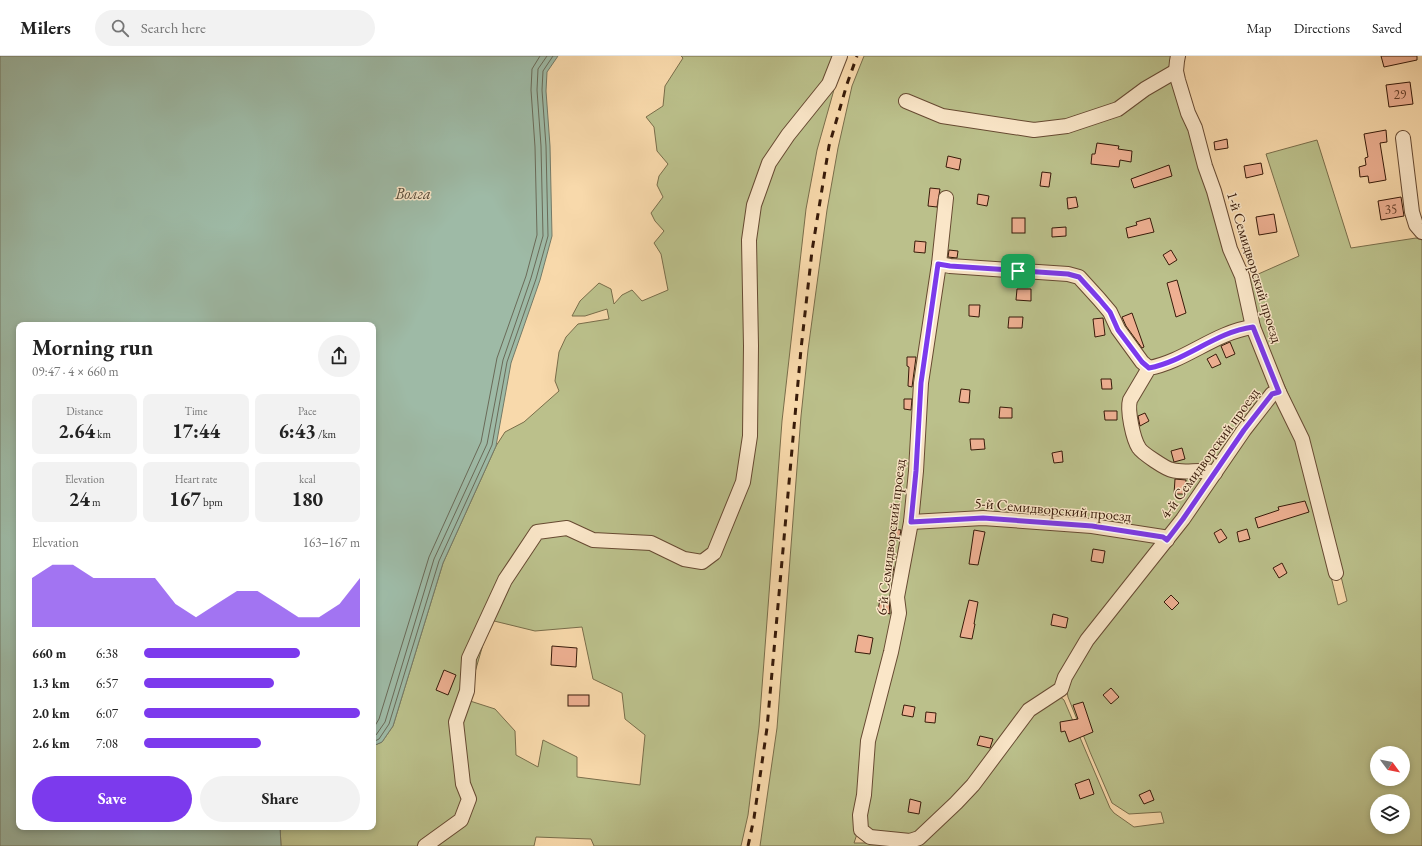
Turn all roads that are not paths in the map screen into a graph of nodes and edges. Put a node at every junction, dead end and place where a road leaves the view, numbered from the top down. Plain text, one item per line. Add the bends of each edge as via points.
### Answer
1 (840, 56) edge
2 (1177, 62) edge
3 (906, 101) dead end
4 (1403, 138) dead end
5 (946, 198) dead end
6 (1422, 232) edge
7 (938, 264) junction
8 (1253, 327) junction
9 (1149, 368) junction
10 (1279, 392) junction
11 (1215, 473) junction
12 (911, 522) junction
13 (1167, 540) junction
14 (1336, 573) dead end
15 (861, 830) joint
16 (425, 846) edge

1 - 16 street via 829,84 788,135 769,164 754,205 749,240 750,436 744,482 714,553 702,562 684,559 651,543 593,540 567,528 537,532 505,580 469,658 467,691 456,722 463,784 469,799 461,820
2 - 3 street via 1118,110 1067,126 1034,130 942,116
2 - 8 street, 1-й Семидворский проезд via 1188,113 1195,128 1230,249 1242,276
4 - 6 street via 1412,212 1416,225
5 - 7 street, 6-й Семидворский проезд
7 - 9 street via 1079,277 1110,312 1118,330
7 - 12 street, 6-й Семидворский проезд via 921,383
8 - 9 street via 1221,336 1162,366
8 - 10 street, 1-й Семидворский проезд
9 - 11 street via 1128,406 1139,449 1171,470
10 - 11 street, 4-й Семидворский проезд via 1272,394
10 - 14 street, 1-й Семидворский проезд via 1302,439
11 - 13 street, 4-й Семидворский проезд
12 - 13 street, 5-й Семидворский проезд via 983,518 1092,526 1163,537
12 - 15 street, 6-й Семидворский проезд via 896,597 899,613 868,741 860,815
13 - 15 street, 4-й Семидворский проезд via 1087,640 1065,677 1061,689 1029,710 973,785 942,818 919,838 910,841 870,837

